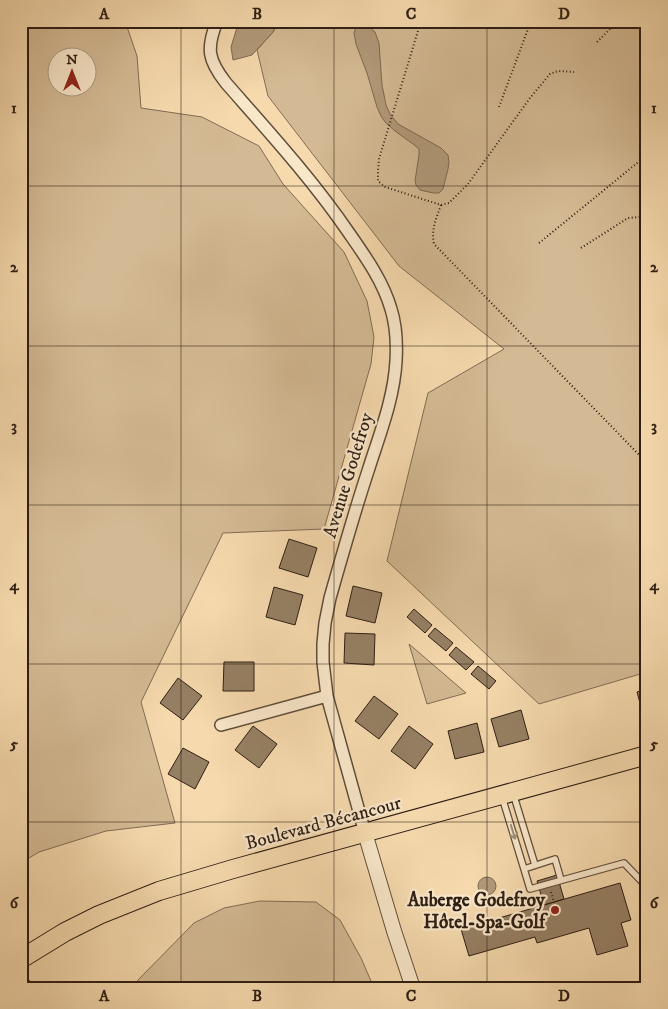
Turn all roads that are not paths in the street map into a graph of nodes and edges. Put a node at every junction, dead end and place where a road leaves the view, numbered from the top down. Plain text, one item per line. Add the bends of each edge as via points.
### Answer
1 (217, 21) edge
2 (327, 696) junction
3 (222, 725) dead end
4 (647, 755) edge
5 (507, 794) junction
6 (365, 833) junction
7 (535, 865) junction
8 (524, 869) junction
9 (561, 880) junction
10 (647, 887) edge
11 (21, 958) edge
12 (21, 977) edge
13 (31, 988) edge
14 (413, 988) edge

1 - 2 street, Avenue Godefroy via 210,46 216,69 332,209 384,290 393,316 396,354 392,389 326,616 323,653
2 - 3 street
2 - 6 street, Avenue Godefroy
4 - 5 main road, Boulevard Bécancour
5 - 6 main road, Boulevard Bécancour
5 - 7 lane
5 -> 8 lane
6 - 11 main road, Boulevard Bécancour via 137,899 80,924
6 - 14 street, Avenue Godefroy
7 - 8 lane
7 - 9 lane via 555,860
8 - 9 lane via 530,889
9 - 10 lane via 624,863
12 - 13 lane

